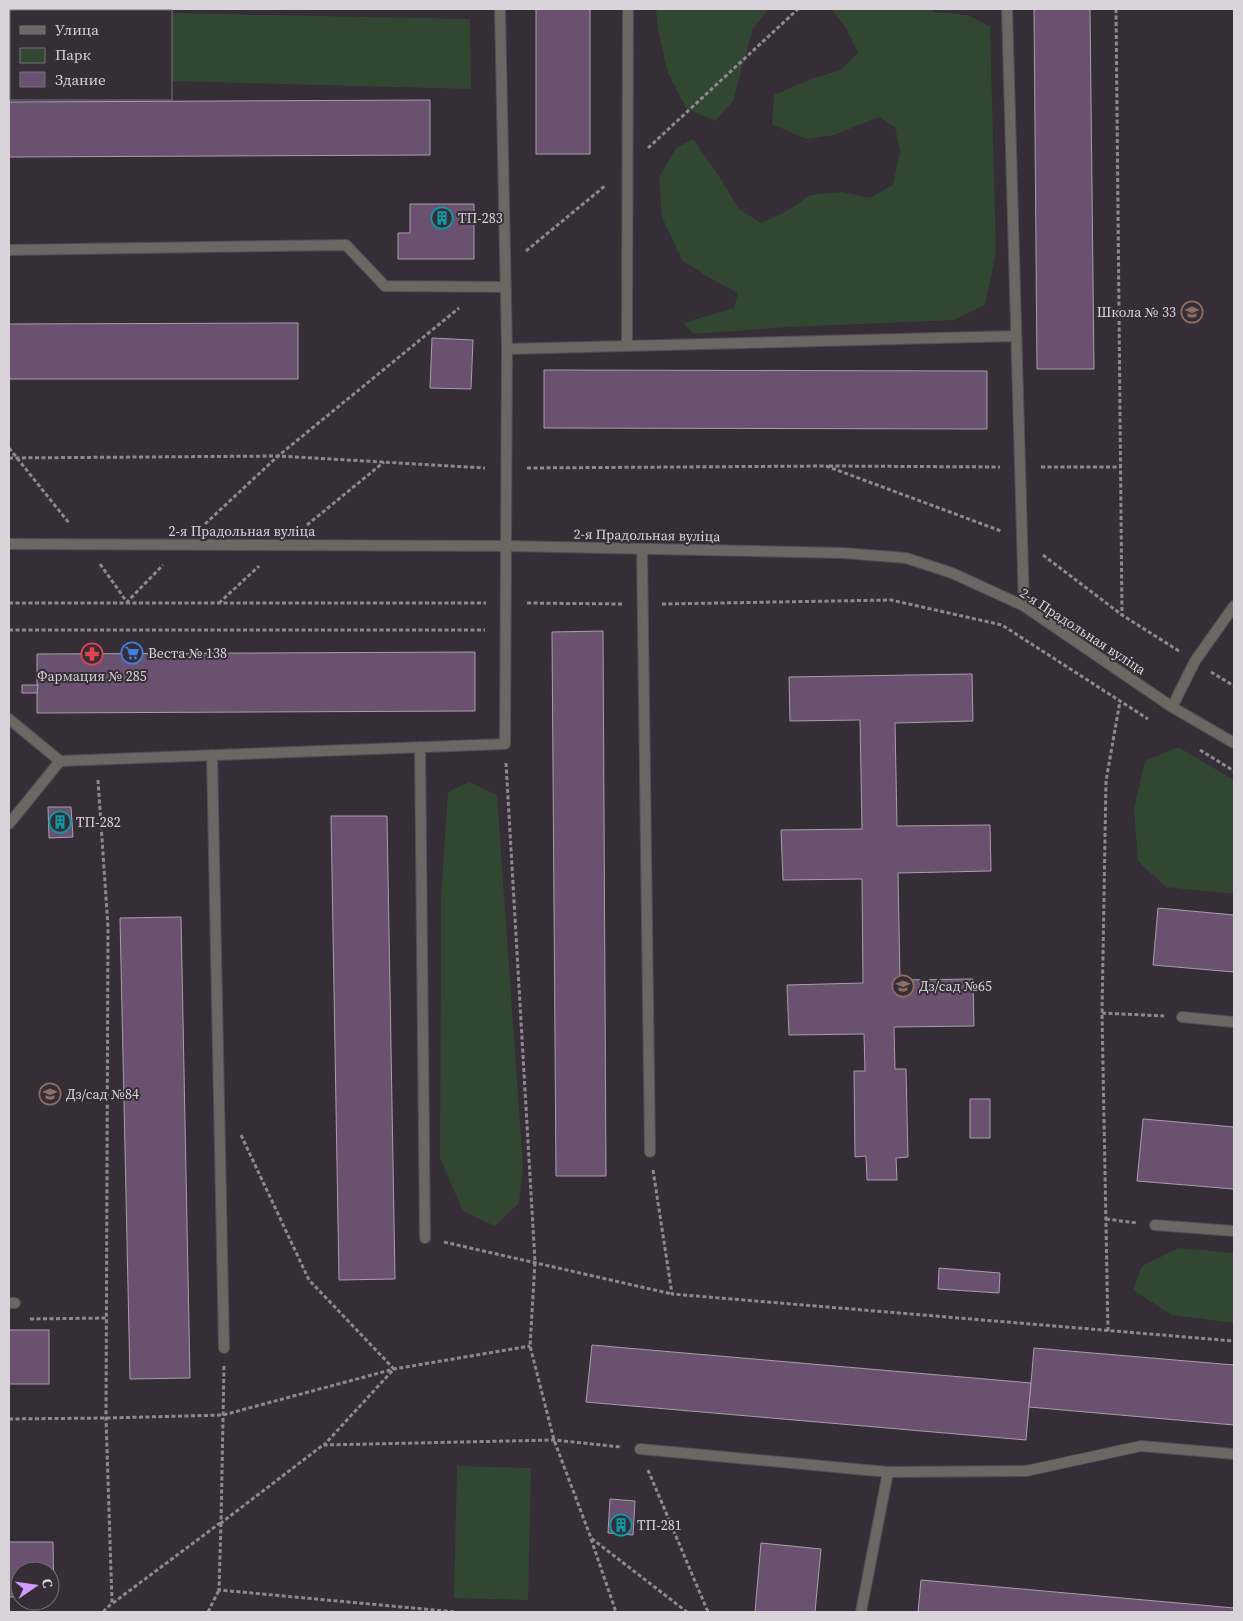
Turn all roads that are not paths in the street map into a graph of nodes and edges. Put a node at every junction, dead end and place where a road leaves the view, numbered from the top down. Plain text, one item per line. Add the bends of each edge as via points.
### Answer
1 (500, 9) edge
2 (628, 9) edge
3 (1007, 9) edge
4 (9, 250) edge
5 (505, 287) junction
6 (1016, 336) junction
7 (627, 346) junction
8 (507, 349) junction
9 (9, 544) edge
10 (506, 546) junction
11 (642, 549) junction
12 (1024, 606) junction
13 (1234, 606) edge
14 (1172, 707) junction
15 (9, 719) edge
16 (1234, 743) edge
17 (420, 747) junction
18 (212, 755) junction
19 (60, 761) junction
20 (9, 824) edge
21 (1182, 1017) road end
22 (1234, 1022) edge
23 (650, 1152) road end
24 (1155, 1225) road end
25 (1234, 1232) edge
26 (426, 1238) road end
27 (224, 1348) road end
28 (640, 1449) road end
29 (1234, 1454) edge
30 (888, 1472) junction
31 (861, 1612) edge

1 - 5 street
2 - 7 street
3 - 6 street
4 - 5 street via 346,245 385,286
5 - 8 street
6 - 7 street
6 - 12 street
7 - 8 street
8 - 10 street
9 - 10 street, 2-я Прадольная вуліца
10 - 11 street, 2-я Прадольная вуліца
10 - 17 street via 505,744
11 - 12 street, 2-я Прадольная вуліца via 844,553 906,558 952,573
11 - 23 street
12 - 14 street, 2-я Прадольная вуліца
13 - 14 street via 1195,662
14 - 16 street, 2-я Прадольная вуліца
15 - 19 street
17 - 18 street
17 - 26 street
18 - 19 street
18 - 27 street
19 - 20 street
21 - 22 street
24 - 25 street
28 - 30 street
29 - 30 street via 1141,1446 1026,1471
30 - 31 street

